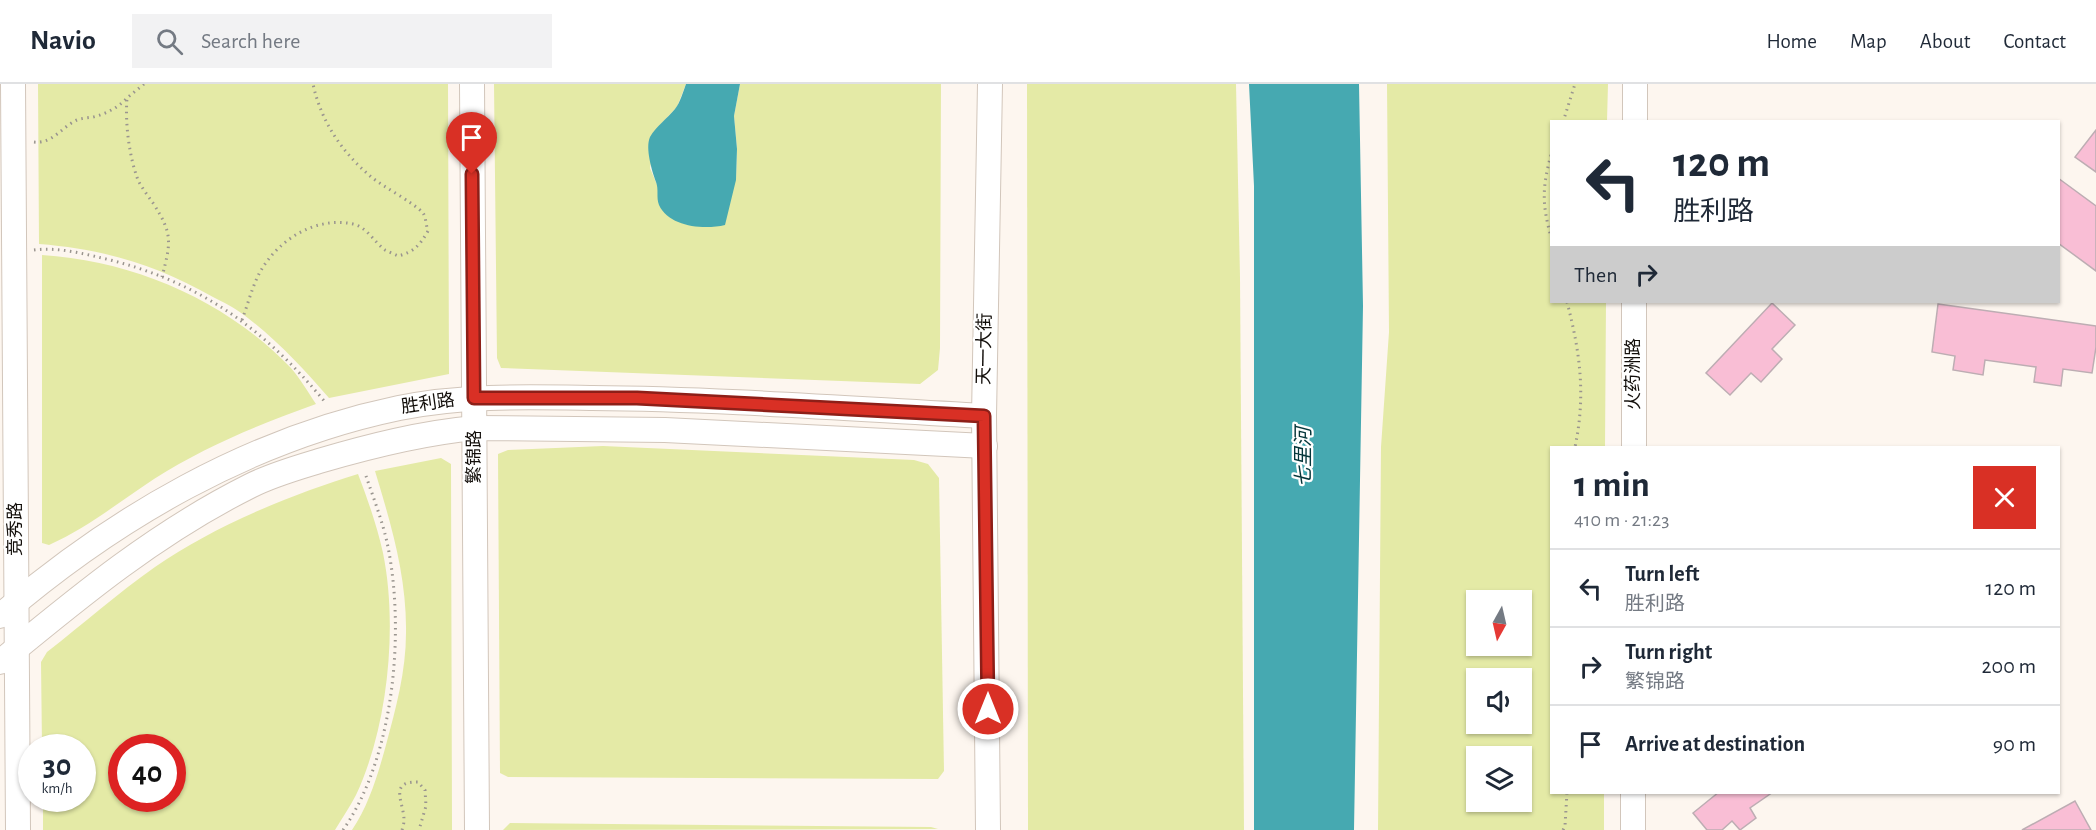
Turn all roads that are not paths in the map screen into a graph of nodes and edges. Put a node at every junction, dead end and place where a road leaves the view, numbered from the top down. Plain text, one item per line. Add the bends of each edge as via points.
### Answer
1 (13, 84) edge
2 (472, 84) edge
3 (990, 84) edge
4 (1635, 84) edge
5 (1635, 120) edge
6 (1634, 303) edge
7 (474, 398) junction
8 (984, 416) junction
9 (475, 428) junction
10 (985, 446) junction
11 (1634, 446) edge
12 (8, 609) edge
13 (8, 655) edge
14 (1633, 794) edge
15 (18, 830) edge
16 (477, 830) edge
17 (988, 830) edge
18 (1633, 830) edge

1 - 12 street, 竞秀路
2 - 7 street, 繁锦路
3 - 8 street, 天一大街
4 - 5 street
6 - 11 street, 火药洲路
7 - 8 street, 胜利路 via 637,398
7 - 9 street, 繁锦路
7 - 12 street, 胜利路 via 400,408 316,430 232,463 142,512
8 - 10 street, 天一大街
9 - 10 street via 665,430
9 - 13 street via 371,445 252,485 158,538
9 - 16 street, 繁锦路
10 - 17 street, 天一大街
12 - 13 street, 竞秀路
13 - 15 street, 竞秀路
14 - 18 street

